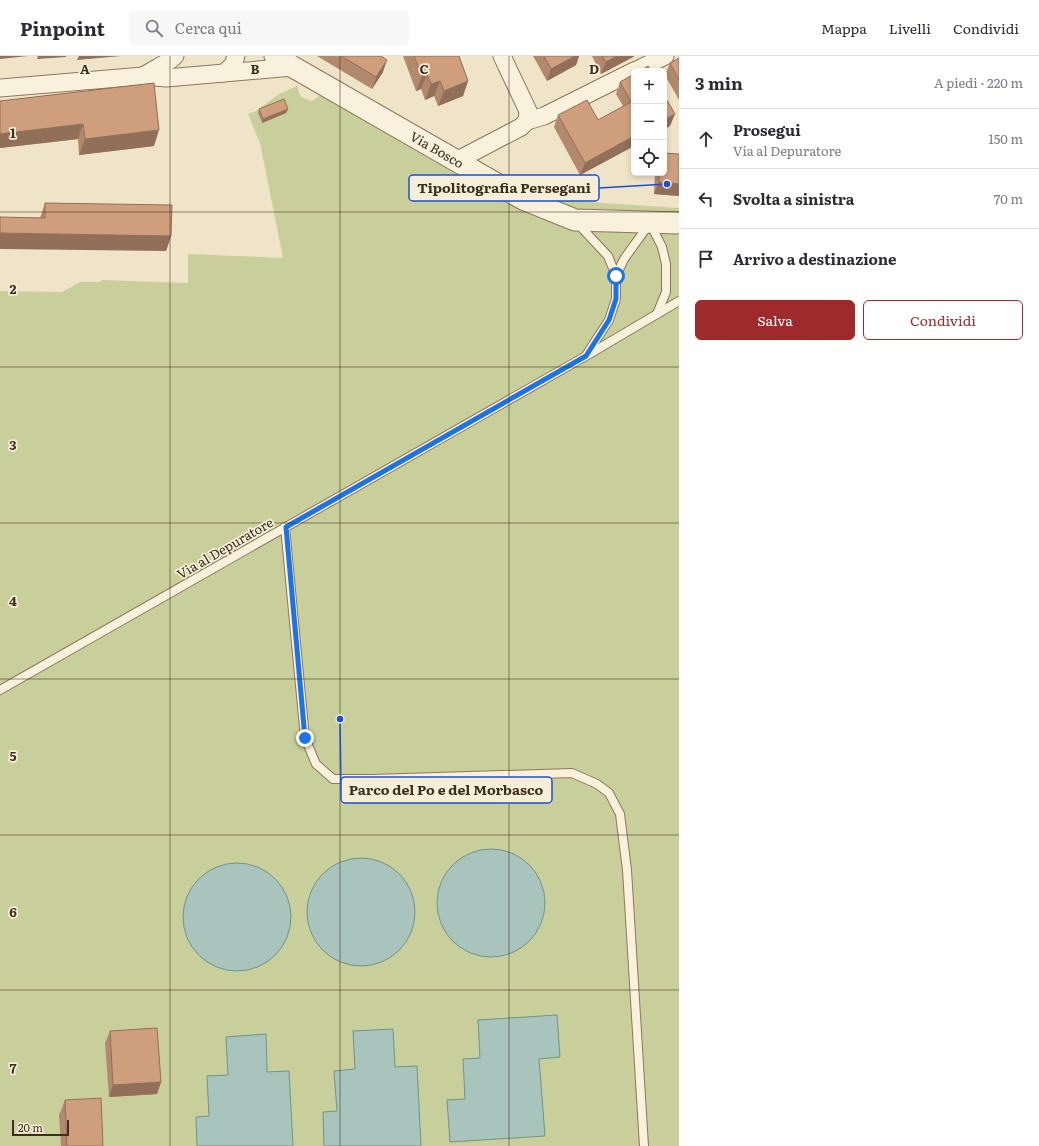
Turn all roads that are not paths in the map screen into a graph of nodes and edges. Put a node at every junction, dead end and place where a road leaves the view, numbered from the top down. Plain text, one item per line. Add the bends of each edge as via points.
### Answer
1 (175, 56) edge
2 (236, 56) edge
3 (502, 56) edge
4 (665, 56) edge
5 (284, 62) edge
6 (640, 68) edge
7 (631, 72) edge
8 (224, 73) junction
9 (143, 76) junction
10 (0, 88) edge
11 (527, 121) junction
12 (456, 161) junction
13 (575, 220) junction
14 (650, 223) junction
15 (679, 224) edge
16 (616, 276) junction
17 (679, 301) edge
18 (657, 314) junction
19 (586, 356) junction
20 (286, 527) junction
21 (0, 690) edge
22 (644, 1146) edge

1 - 9 street
2 - 8 street via 233,65
3 - 11 street via 528,111
4 - 6 street
5 - 8 street
5 - 12 street, Via Bosco
7 - 11 street via 544,116
8 - 9 street via 166,78
9 - 10 street
11 - 12 street via 521,127
12 - 13 street, Via Bosco via 523,199
13 - 14 street, Via Bosco
13 - 16 lane, Via al Depuratore via 608,256
14 - 15 street, Via Bosco
14 - 16 lane, Via al Depuratore via 624,259
14 - 18 lane via 662,247 666,264 666,292
16 - 19 lane, Via al Depuratore via 616,299 609,320
17 - 18 lane, Via al Depuratore
18 - 19 lane, Via al Depuratore
19 - 20 lane, Via al Depuratore
20 - 21 lane, Via al Depuratore
20 - 22 lane via 305,738 316,764 333,779 572,773 597,784 609,793 620,814 627,870

